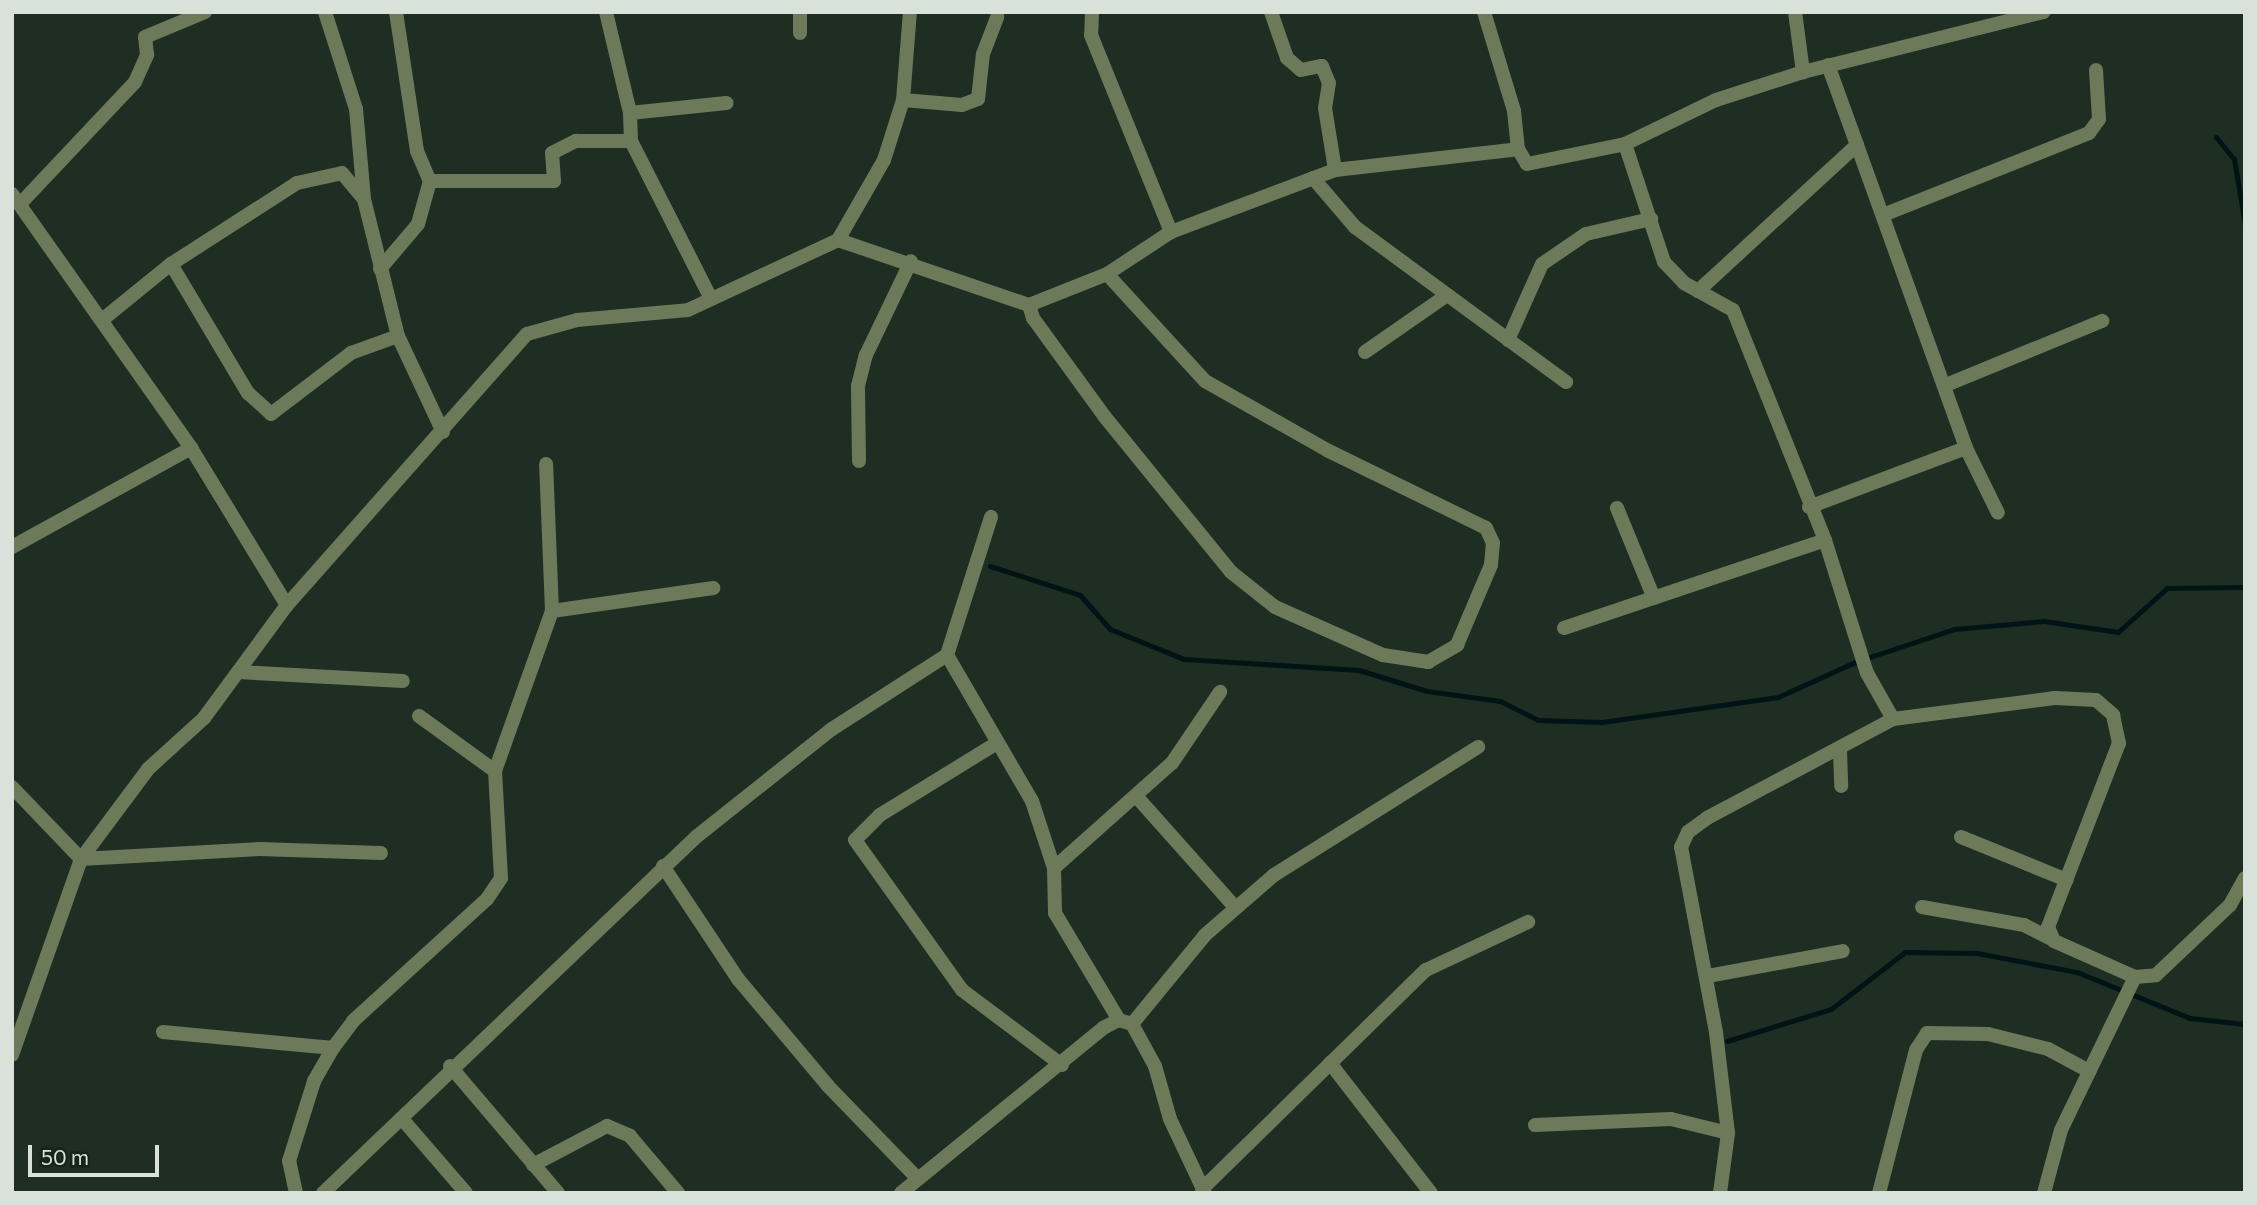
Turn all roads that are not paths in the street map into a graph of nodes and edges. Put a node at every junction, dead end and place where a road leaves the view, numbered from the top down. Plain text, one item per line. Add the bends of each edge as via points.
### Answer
1 (205, 12) edge
2 (325, 12) edge
3 (396, 12) edge
4 (606, 12) edge
5 (800, 12) edge
6 (910, 12) edge
7 (1092, 12) edge
8 (1271, 12) edge
9 (1484, 12) edge
10 (1796, 12) edge
11 (2043, 12) edge
12 (997, 17) dead end
13 (800, 33) dead end
14 (1828, 65) junction
15 (2096, 70) dead end
16 (1803, 72) junction
17 (903, 100) junction
18 (726, 103) dead end
19 (630, 113) junction
20 (631, 141) junction
21 (1625, 144) junction
22 (1857, 145) junction
23 (1518, 149) junction
24 (1335, 170) junction
25 (1314, 178) junction
26 (430, 181) junction
27 (17, 198) edge
28 (364, 199) junction
29 (1883, 215) junction
30 (1651, 219) junction
31 (1171, 232) junction
32 (838, 240) junction
33 (911, 261) junction
34 (171, 264) junction
35 (380, 269) junction
36 (1107, 274) junction
37 (1698, 290) junction
38 (1447, 295) junction
39 (711, 299) junction
40 (1029, 305) junction
41 (102, 320) junction
42 (2102, 321) dead end
43 (398, 336) junction
44 (1508, 340) junction
45 (1365, 352) dead end
46 (1566, 382) dead end
47 (1946, 385) junction
48 (443, 432) junction
49 (1966, 447) junction
50 (191, 448) junction
51 (859, 461) dead end
52 (546, 464) dead end
53 (1809, 507) junction
54 (1618, 508) dead end
55 (1998, 513) dead end
56 (991, 517) dead end
57 (1825, 540) junction
58 (12, 547) edge
59 (713, 588) dead end
60 (1654, 598) junction
61 (287, 605) junction
62 (552, 611) junction
63 (1564, 628) dead end
64 (947, 655) junction
65 (238, 673) junction
66 (403, 681) dead end
67 (1220, 692) dead end
68 (419, 716) dead end
69 (1893, 719) junction
70 (997, 743) junction
71 (1478, 747) dead end
72 (1840, 751) junction
73 (495, 771) junction
74 (1841, 786) dead end
75 (12, 787) edge
76 (1136, 796) junction
77 (1961, 837) dead end
78 (381, 853) dead end
79 (81, 859) junction
80 (663, 866) junction
81 (1054, 868) junction
82 (2245, 878) edge
83 (2067, 880) junction
84 (2230, 905) junction
85 (1235, 907) junction
86 (1922, 907) dead end
87 (2245, 910) edge
88 (1528, 922) dead end
89 (2054, 941) junction
90 (1843, 951) dead end
91 (1708, 976) junction
92 (2130, 987) junction
93 (1126, 1022) junction
94 (163, 1032) dead end
95 (333, 1048) junction
96 (12, 1055) edge
97 (1330, 1063) junction
98 (1062, 1065) junction
99 (450, 1066) junction
100 (2089, 1071) junction
101 (403, 1120) junction
102 (1535, 1125) dead end
103 (1728, 1133) junction
104 (533, 1165) junction
105 (918, 1179) junction
106 (1204, 1191) edge
107 (296, 1193) edge
108 (323, 1193) edge
109 (466, 1193) edge
110 (558, 1193) edge
111 (678, 1193) edge
112 (901, 1193) edge
113 (1431, 1193) edge
114 (1720, 1193) edge
115 (1879, 1193) edge
116 (2044, 1193) edge

1 - 27 street via 145,37 147,55 135,82
2 - 28 street via 356,108
3 - 26 street via 417,152
4 - 19 street
5 - 13 street
6 - 17 street
7 - 31 street via 1091,35
8 - 24 street via 1287,58 1301,70 1322,66 1329,83 1325,107
9 - 23 street via 1514,111
10 - 16 street
11 - 14 street
12 - 17 street via 983,54 978,99 962,105
14 - 16 street
14 - 22 street
15 - 29 street via 2099,119 2089,133
16 - 21 street via 1716,100
17 - 32 street via 884,160
18 - 19 street
19 - 20 street
20 - 26 street via 576,141 552,153 554,181
20 - 39 street
21 - 23 street via 1527,164
21 - 30 street
22 - 29 street
22 - 37 street
23 - 24 street
24 - 25 street
25 - 31 street
25 - 38 street via 1355,227
26 - 35 street via 418,224
27 - 41 street
28 - 34 street via 342,173 320,175 297,183
28 - 35 street
29 - 47 street
30 - 37 street via 1664,262
30 - 44 street via 1586,234 1542,264
31 - 36 street
32 - 33 street
32 - 39 street
33 - 40 street via 999,299
33 - 51 street via 866,355 858,386
34 - 41 street
34 - 43 street via 248,393 271,414 351,353
35 - 43 street
36 - 40 street
36 - 40 street via 1205,381 1277,424 1486,528 1493,543 1491,565 1457,645 1428,662 1383,655 1275,607 1231,572 1105,417 1033,318
37 - 53 street via 1734,310
38 - 44 street
38 - 45 street
39 - 48 street via 688,310 577,320 527,334
41 - 50 street
42 - 47 street
43 - 48 street
44 - 46 street
47 - 49 street
48 - 61 street
49 - 53 street
49 - 55 street
50 - 58 street
50 - 61 street
52 - 62 street
53 - 57 street
54 - 60 street
56 - 64 street
57 - 60 street
57 - 69 street via 1867,673
59 - 62 street
60 - 63 street
61 - 65 street
62 - 73 street
64 - 70 street
64 - 80 street via 832,729
65 - 66 street
65 - 79 street via 204,718 148,769
67 - 76 street via 1172,763
68 - 73 street
69 - 72 street
69 - 83 street via 2055,698 2095,700 2113,715 2119,743
70 - 81 street via 1032,801
70 - 98 street via 880,815 855,840 962,990
71 - 85 street via 1275,875
72 - 74 street
72 - 91 street via 1688,832 1681,848
73 - 95 street via 495,826 503,867 497,888 353,1021
75 - 79 street
76 - 81 street
76 - 85 street
77 - 83 street
78 - 79 street via 259,849
79 - 96 street
80 - 99 street
80 - 105 street via 738,979 828,1086
81 - 93 street via 1055,914
82 - 84 street
83 - 89 street via 2048,928
84 - 87 street
84 - 92 street via 2156,975
85 - 93 street
86 - 89 street via 2024,925
88 - 97 street via 1426,970
89 - 92 street
90 - 91 street
91 - 103 street
92 - 100 street
93 - 98 street
93 - 106 street via 1155,1066 1170,1119
94 - 95 street
95 - 107 street via 314,1082 289,1161
97 - 106 street
97 - 113 street
98 - 105 street
99 - 101 street
99 - 104 street
100 - 115 street via 2048,1049 1988,1034 1927,1033 1916,1050
100 - 116 street via 2061,1130
101 - 108 street
101 - 109 street
102 - 103 street via 1671,1119
103 - 114 street
104 - 110 street
104 - 111 street via 607,1126 630,1136
105 - 112 street

